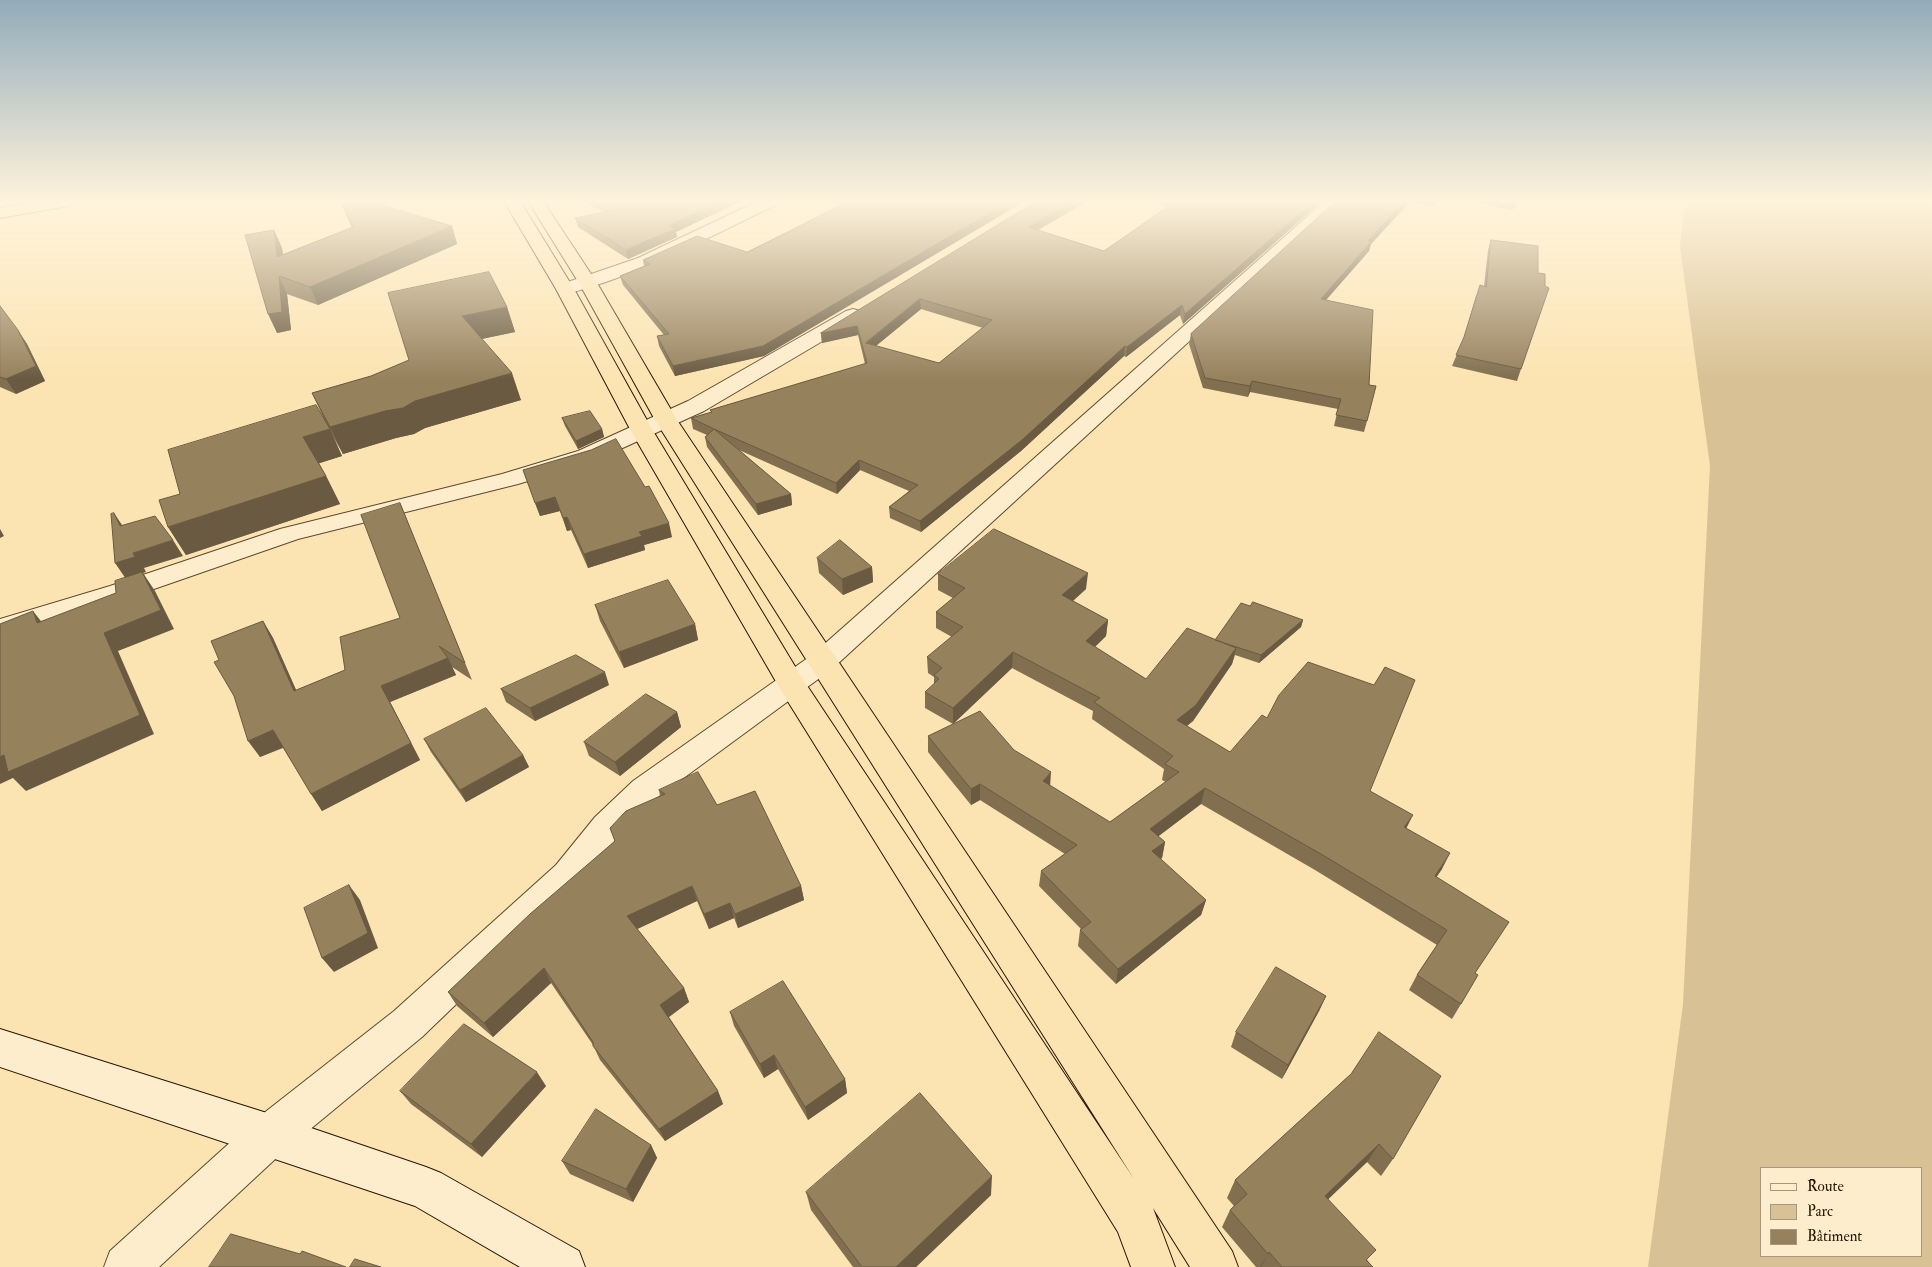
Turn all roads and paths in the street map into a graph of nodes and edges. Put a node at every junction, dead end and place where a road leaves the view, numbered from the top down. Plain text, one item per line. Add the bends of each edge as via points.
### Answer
1 (557, 260) edge
2 (564, 260) edge
3 (645, 260) edge
4 (1265, 260) edge
5 (577, 286) junction
6 (865, 308) edge
7 (654, 425) junction
8 (0, 628) edge
9 (822, 662) junction
10 (792, 685) junction
11 (0, 1048) edge
12 (270, 1135) junction
13 (126, 1267) edge
14 (563, 1267) edge
15 (1153, 1267) edge
16 (1216, 1267) edge

1 - 5 highway
2 - 5 highway
3 - 5 street
4 - 9 street
5 - 7 highway
6 - 7 street via 696,406
7 - 8 street via 586,456 510,479 289,534 119,592
7 - 9 highway
7 - 10 highway
9 - 10 street
9 - 16 highway
10 - 12 street via 644,790 607,826 568,875 408,1024
10 - 15 highway via 1136,1220
11 - 12 street
12 - 13 street
12 - 14 street via 426,1188

